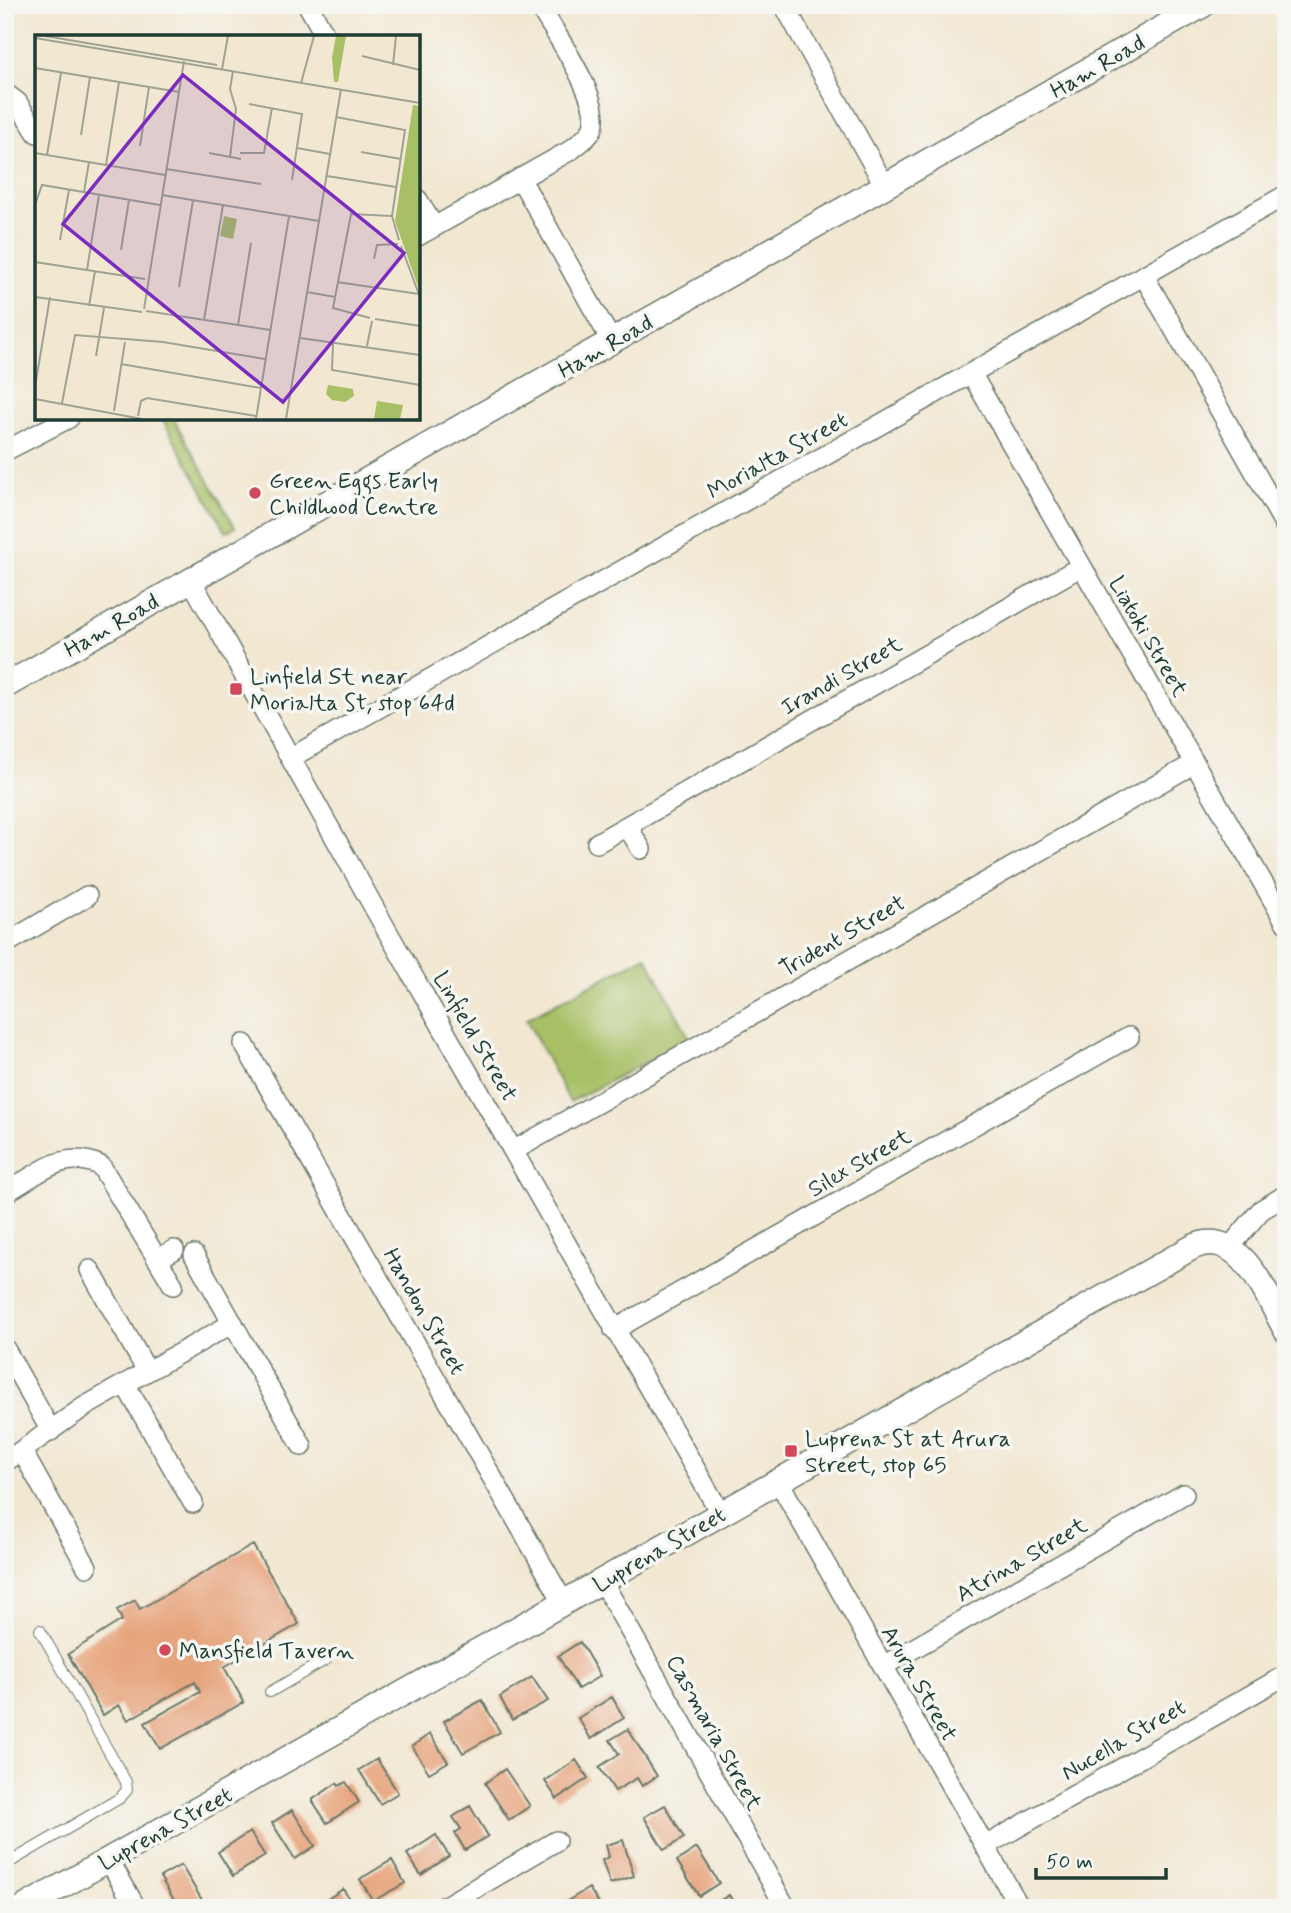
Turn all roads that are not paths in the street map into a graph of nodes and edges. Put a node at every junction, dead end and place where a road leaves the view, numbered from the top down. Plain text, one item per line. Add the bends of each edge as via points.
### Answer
1 (308, 5) edge
2 (539, 5) edge
3 (784, 5) edge
4 (1203, 5) edge
5 (325, 35) edge
6 (5, 93) edge
7 (35, 130) edge
8 (520, 178) junction
9 (886, 186) junction
10 (1286, 195) edge
11 (420, 208) edge
12 (426, 232) edge
13 (1144, 276) junction
14 (612, 342) junction
15 (971, 373) junction
16 (65, 420) edge
17 (5, 451) edge
18 (1286, 527) edge
19 (1080, 567) junction
20 (191, 580) junction
21 (5, 686) edge
22 (292, 757) junction
23 (1195, 763) junction
24 (627, 826) junction
25 (597, 843) dead end
26 (641, 849) dead end
27 (87, 896) dead end
28 (1286, 923) edge
29 (5, 944) edge
30 (1129, 1037) dead end
31 (244, 1044) dead end
32 (513, 1150) junction
33 (5, 1193) edge
34 (1286, 1195) edge
35 (1230, 1247) junction
36 (194, 1255) dead end
37 (90, 1270) dead end
38 (173, 1285) dead end
39 (233, 1323) junction
40 (614, 1330) junction
41 (1286, 1330) edge
42 (5, 1349) edge
43 (147, 1371) junction
44 (125, 1384) junction
45 (51, 1431) junction
46 (302, 1446) dead end
47 (14, 1457) edge
48 (779, 1482) junction
49 (1184, 1494) dead end
50 (193, 1503) dead end
51 (721, 1514) junction
52 (88, 1567) dead end
53 (602, 1581) junction
54 (564, 1603) junction
55 (40, 1630) dead end
56 (327, 1659) dead end
57 (883, 1666) junction
58 (1286, 1675) edge
59 (270, 1692) dead end
60 (556, 1841) dead end
61 (985, 1846) junction
62 (109, 1860) junction
63 (5, 1865) edge
64 (23, 1908) edge
65 (136, 1908) edge
66 (442, 1908) edge
67 (786, 1908) edge
68 (1020, 1908) edge

1 - 5 street
2 - 8 street via 587,91 594,108 593,126 571,150
3 - 9 street
4 - 9 street, Ham Road
6 - 7 street
8 - 12 street
8 - 14 street
9 - 14 street, Ham Road
10 - 13 street, Morialta Street
11 - 12 street
13 - 15 street, Morialta Street
13 - 18 street
14 - 20 street, Ham Road
15 - 19 street, Liatoki Street
15 - 22 street, Morialta Street
16 - 17 street
19 - 23 street, Liatoki Street
19 - 24 street, Irandi Street
20 - 21 street, Ham Road
20 - 22 street, Linfield Street
22 - 32 street, Linfield Street
23 - 28 street, Liatoki Street
23 - 32 street, Trident Street
24 - 25 street, Irandi Street
24 - 26 street
27 - 29 street
30 - 40 street, Silex Street
31 - 54 street, Handon Street
32 - 40 street, Linfield Street
33 - 38 street via 66,1159 83,1157 101,1166 166,1254
34 - 35 street via 1261,1210
35 - 41 street via 1247,1264
35 - 48 street, Luprena Street via 1207,1242 1193,1247
36 - 39 street
37 - 43 street
39 - 43 street
39 - 46 street
40 - 51 street, Linfield Street
42 - 45 street
43 - 44 street
44 - 45 street
44 - 50 street
45 - 47 street
47 - 52 street
48 - 51 street, Luprena Street
48 - 57 street, Arura Street
49 - 57 street, Atrina Street
51 - 53 street, Luprena Street
53 - 54 street, Luprena Street
53 - 67 street, Casmaria Street
54 - 62 street, Luprena Street
55 - 63 lane via 127,1790
56 - 59 lane
57 - 61 street, Arura Street
58 - 61 street, Nucella Street
60 - 66 street
61 - 68 street, Arura Street
62 - 64 street, Luprena Street
62 - 65 street

